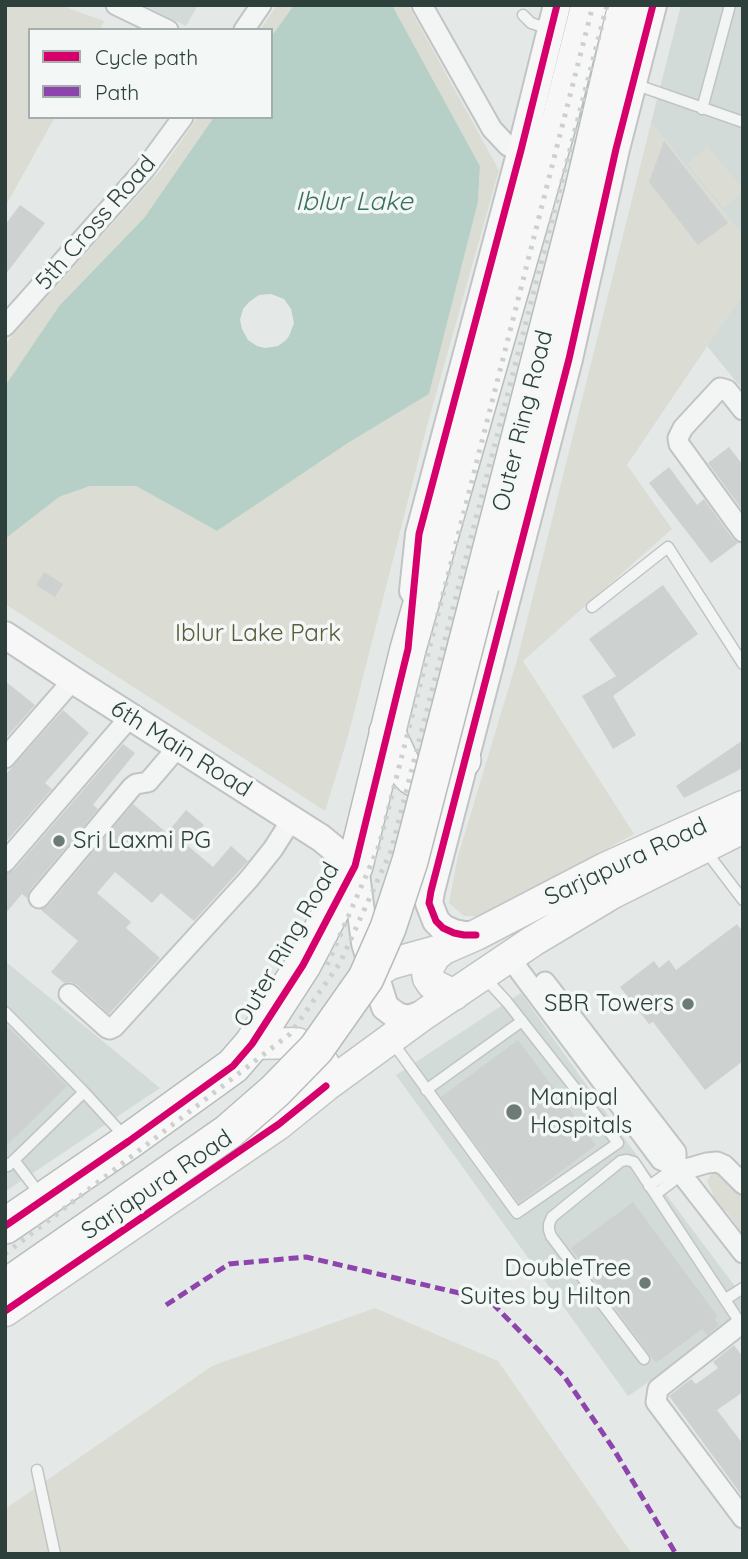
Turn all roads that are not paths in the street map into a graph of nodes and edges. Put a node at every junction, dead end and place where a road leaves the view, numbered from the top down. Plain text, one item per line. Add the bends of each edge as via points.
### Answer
1 (116, 5) edge
2 (261, 5) edge
3 (422, 5) edge
4 (589, 5) edge
5 (626, 5) edge
6 (653, 5) edge
7 (730, 5) edge
8 (523, 15) dead end
9 (554, 17) edge
10 (164, 28) edge
11 (245, 28) edge
12 (632, 84) junction
13 (702, 109) junction
14 (182, 119) edge
15 (741, 125) edge
16 (604, 147) junction
17 (521, 150) junction
18 (5, 326) edge
19 (743, 410) edge
20 (743, 532) edge
21 (592, 607) dead end
22 (5, 635) edge
23 (408, 649) junction
24 (743, 664) edge
25 (73, 680) junction
26 (130, 717) junction
27 (387, 732) junction
28 (178, 747) junction
29 (5, 758) edge
30 (463, 760) junction
31 (743, 806) edge
32 (292, 819) junction
33 (743, 828) edge
34 (702, 848) junction
35 (5, 862) edge
36 (355, 866) junction
37 (39, 898) dead end
38 (743, 900) edge
39 (476, 935) junction
40 (444, 949) junction
41 (515, 953) junction
42 (374, 974) junction
43 (482, 975) junction
44 (69, 994) dead end
45 (454, 995) junction
46 (5, 1012) edge
47 (426, 1013) junction
48 (522, 1021) junction
49 (390, 1040) junction
50 (252, 1044) junction
51 (297, 1044) junction
52 (326, 1086) junction
53 (426, 1090) junction
54 (84, 1092) junction
55 (129, 1141) junction
56 (10, 1162) edge
57 (679, 1171) junction
58 (743, 1184) edge
59 (653, 1190) junction
60 (44, 1199) junction
61 (5, 1226) edge
62 (743, 1253) edge
63 (743, 1288) edge
64 (8, 1293) edge
65 (726, 1299) junction
66 (742, 1324) edge
67 (644, 1359) dead end
68 (656, 1402) junction
69 (691, 1468) dead end
70 (37, 1470) dead end
71 (743, 1518) edge
72 (55, 1554) edge

1 - 10 street
2 - 11 street
3 - 17 street via 492,129 508,146
4 - 23 highway, Outer Ring Road
5 - 16 highway, Outer Ring Road
6 - 12 street
7 - 13 lane
8 - 9 lane via 531,23
9 - 17 street
12 - 13 lane
12 - 16 street
13 - 15 lane
14 - 18 street, 5th Cross Road via 144,170
16 - 30 street via 569,359
16 - 64 highway, Outer Ring Road, bridge via 575,220 410,861 366,978 316,1049 238,1124
17 - 23 street via 419,534
19 - 20 street via 720,388 678,438
21 - 24 lane via 668,547
22 - 25 street, 6th Main Road
23 - 27 highway, Outer Ring Road
25 - 26 street, 6th Main Road
25 - 29 street
26 - 28 street, 6th Main Road
26 - 35 street
27 - 30 highway via 404,768 422,783 435,783
27 - 36 highway, Outer Ring Road
28 - 32 street, 6th Main Road
28 - 37 street via 148,782 132,787
30 - 39 street via 429,903 443,928
31 - 39 main road, Sarjapura Road via 605,868
32 - 36 street, 6th Main Road
32 - 44 street via 249,879 114,1027 107,1028
33 - 34 main road, Sarjapura Road
34 - 38 lane
34 - 41 main road, Sarjapura Road via 613,893
36 - 42 street
36 - 50 highway, Outer Ring Road via 303,965
39 - 40 main road, Sarjapura Road
40 - 42 main road, Sarjapura Road via 390,964
40 - 45 main road via 430,965 428,978
41 - 43 main road, Sarjapura Road
41 - 57 street via 676,1153
42 - 47 street via 385,1007 397,1016 408,1019
42 - 51 main road, Sarjapura Road via 318,1030
43 - 45 main road, Sarjapura Road
43 - 48 lane
45 - 47 main road, Sarjapura Road
46 - 54 lane
47 - 49 main road, Sarjapura Road
48 - 53 lane
48 - 53 lane via 618,1143 517,1213
49 - 52 main road, Sarjapura Road
49 - 53 lane
50 - 51 main road
50 - 55 highway, Outer Ring Road via 233,1066
51 - 52 main road via 324,1064
52 - 64 main road, Sarjapura Road via 279,1125
54 - 55 lane
54 - 56 lane
55 - 60 highway, Outer Ring Road
56 - 60 lane
57 - 58 street via 717,1162
57 - 59 lane
57 - 62 street
59 - 65 lane
59 - 67 lane via 634,1162 621,1161 549,1224 551,1236
60 - 61 highway, Outer Ring Road
63 - 65 lane
65 - 66 lane
66 - 68 street via 658,1389
68 - 69 street via 657,1422
68 - 71 street
70 - 72 lane

